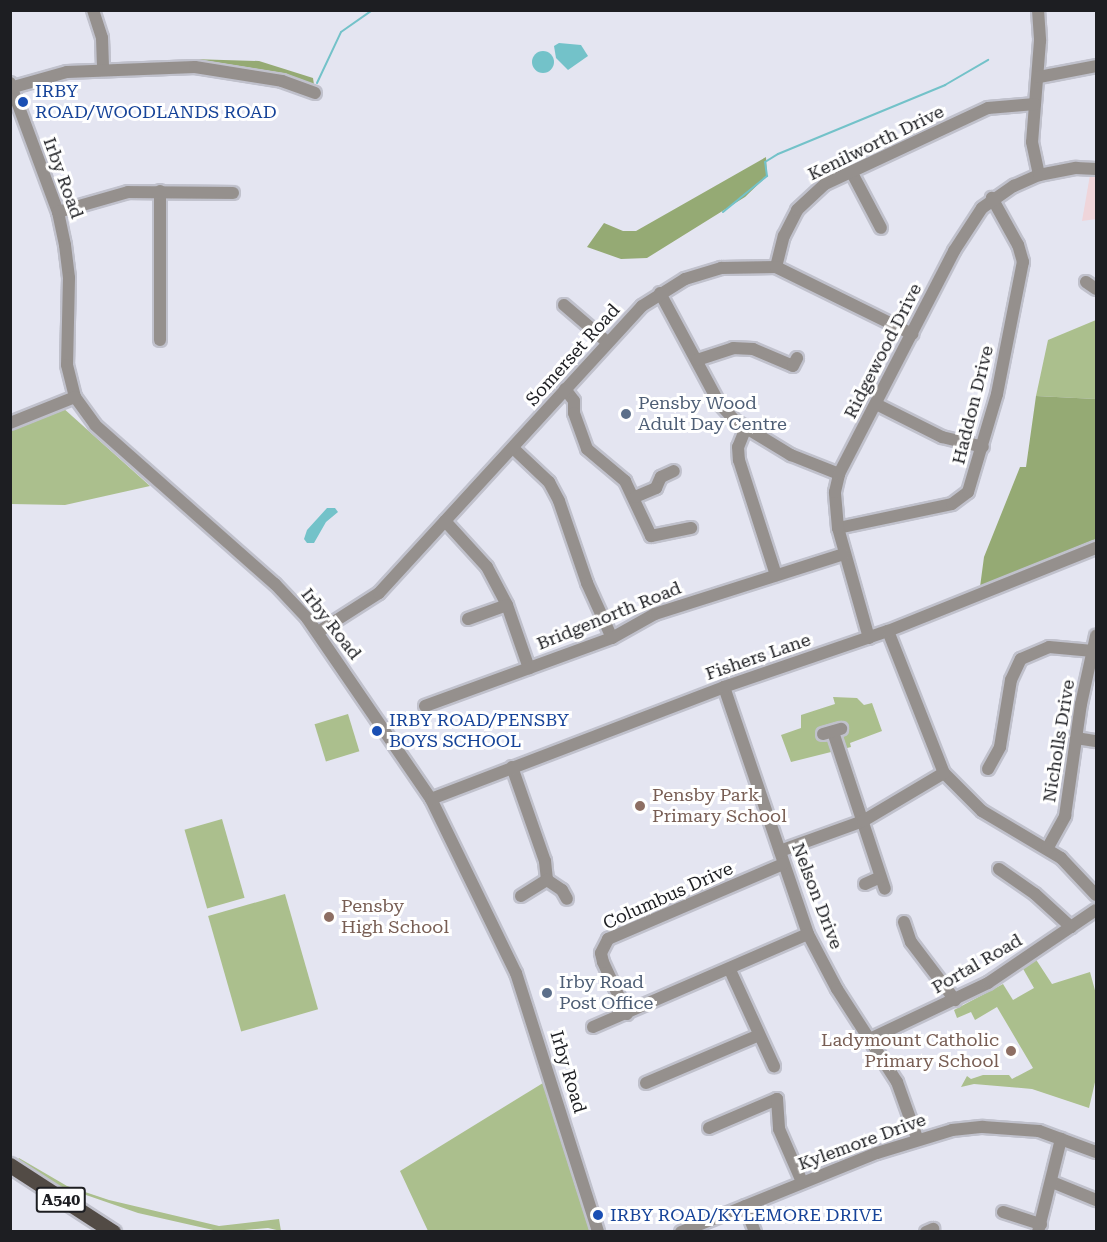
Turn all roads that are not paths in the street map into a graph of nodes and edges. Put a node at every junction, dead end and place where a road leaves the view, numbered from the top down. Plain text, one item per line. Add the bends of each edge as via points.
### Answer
1 (93, 10) edge
2 (1038, 10) edge
3 (1096, 66) edge
4 (103, 68) junction
5 (1039, 77) junction
6 (11, 86) edge
7 (315, 93) dead end
8 (1035, 104) junction
9 (1096, 169) edge
10 (852, 173) junction
11 (1039, 176) junction
12 (160, 191) junction
13 (234, 193) dead end
14 (992, 198) junction
15 (58, 212) junction
16 (880, 228) dead end
17 (776, 267) junction
18 (660, 293) junction
19 (564, 305) dead end
20 (164, 332) dead end
21 (912, 334) junction
22 (607, 342) junction
23 (796, 358) dead end
24 (697, 360) junction
25 (565, 389) junction
26 (75, 397) junction
27 (876, 404) junction
28 (10, 423) edge
29 (745, 430) junction
30 (983, 447) junction
31 (513, 448) junction
32 (674, 471) dead end
33 (839, 474) junction
34 (635, 497) junction
35 (445, 521) junction
36 (694, 525) dead end
37 (838, 528) junction
38 (1096, 548) edge
39 (843, 554) junction
40 (776, 575) junction
41 (507, 605) junction
42 (468, 619) dead end
43 (888, 631) junction
44 (318, 632) junction
45 (1096, 636) edge
46 (612, 638) junction
47 (869, 638) junction
48 (1093, 651) junction
49 (529, 668) junction
50 (724, 687) junction
51 (425, 706) dead end
52 (832, 732) dead end
53 (1076, 738) junction
54 (1096, 741) edge
55 (512, 767) junction
56 (988, 770) dead end
57 (944, 773) junction
58 (431, 799) junction
59 (864, 821) junction
60 (1047, 849) junction
61 (780, 851) junction
62 (783, 864) junction
63 (999, 869) dead end
64 (547, 880) junction
65 (865, 884) dead end
66 (1096, 895) edge
67 (521, 896) dead end
68 (567, 899) dead end
69 (1096, 910) edge
70 (904, 922) dead end
71 (1071, 927) junction
72 (808, 934) junction
73 (730, 970) junction
74 (955, 1000) junction
75 (627, 1014) junction
76 (593, 1027) dead end
77 (759, 1035) junction
78 (870, 1039) junction
79 (774, 1066) dead end
80 (646, 1083) dead end
81 (709, 1128) dead end
82 (917, 1138) junction
83 (1061, 1139) junction
84 (1096, 1152) edge
85 (10, 1165) edge
86 (802, 1182) junction
87 (1052, 1182) junction
88 (1096, 1200) edge
89 (745, 1206) junction
90 (1010, 1211) dead end
91 (1040, 1228) edge
92 (113, 1232) edge
93 (598, 1232) edge
94 (681, 1232) edge
95 (755, 1232) edge

1 - 4 street via 100,25
2 - 5 street
3 - 5 street
4 - 6 street
4 - 7 street via 216,68 282,81
5 - 8 street
6 - 15 street, Irby Road
8 - 10 street, Kenilworth Drive via 988,108
8 - 11 street via 1032,142
9 - 11 street, Ridgewood Drive via 1076,168
10 - 16 street
10 - 17 street, Kenilworth Drive via 825,184 802,202 784,236
11 - 14 street, Ridgewood Drive
12 - 13 street
12 - 15 street via 129,192
12 - 20 street
14 - 21 street, Ridgewood Drive via 954,251
14 - 30 street, Haddon Drive via 1023,262
15 - 26 street, Irby Road via 69,279 67,365
17 - 18 street, Somerset Road via 721,268 685,279
17 - 21 street, Somerset Road
18 - 22 street, Somerset Road
18 - 24 street
19 - 22 street
21 - 27 street, Ridgewood Drive
22 - 25 street, Somerset Road
23 - 24 street via 793,366 753,349 733,348
24 - 29 street via 718,403
25 - 31 street, Somerset Road
25 - 34 street via 574,401 574,413 587,449 614,470
26 - 28 street
26 - 44 street, Irby Road via 95,425 275,584
27 - 30 street via 942,437
27 - 33 street, Ridgewood Drive
29 - 33 street
29 - 40 street via 738,447 739,459
30 - 37 street, Haddon Drive via 968,492 952,504
31 - 35 street, Somerset Road
31 - 46 street via 549,482 559,501 587,583
32 - 34 street via 661,477 656,488
33 - 37 street, Ridgewood Drive via 835,492
34 - 36 street via 651,536
35 - 41 street via 488,567
35 - 44 street, Somerset Road via 379,593
37 - 39 street, Ridgewood Drive
38 - 43 street, Fishers Lane
39 - 40 street, Bridgenorth Road
39 - 47 street, Ridgewood Drive
40 - 46 street, Bridgenorth Road via 655,614
41 - 42 street
41 - 49 street
43 - 47 street, Fishers Lane
43 - 57 street
44 - 58 street, Irby Road
45 - 48 street, Nicholls Drive
46 - 49 street, Bridgenorth Road
47 - 50 street, Fishers Lane
48 - 53 street, Nicholls Drive
48 - 56 street via 1049,647 1021,659 1011,680 1000,747
49 - 51 street, Bridgenorth Road
50 - 55 street, Fishers Lane
50 - 61 street, Nelson Drive
52 - 59 street
53 - 54 street
53 - 60 street, Nicholls Drive via 1065,816
55 - 58 street, Fishers Lane
55 - 64 street via 545,861
57 - 59 street
57 - 60 street via 982,811
58 - 93 street, Irby Road via 516,973
59 - 61 street
59 - 65 street via 883,883
60 - 66 street via 1089,884
61 - 62 street, Nelson Drive
62 - 72 street, Nelson Drive
62 - 75 street, Columbus Drive via 608,939 601,953 603,962
63 - 71 street via 1035,894
64 - 67 street
64 - 68 street via 562,890
69 - 71 street, Portal Road
70 - 74 street via 911,942
71 - 74 street, Portal Road via 988,983
72 - 73 street
72 - 78 street, Nelson Drive
73 - 75 street
73 - 77 street
74 - 78 street, Portal Road
75 - 76 street
77 - 79 street
77 - 80 street
78 - 82 street, Nelson Drive via 907,1103
81 - 86 street via 777,1099 779,1129
82 - 83 street, Kylemore Drive via 983,1127 1040,1131
82 - 86 street, Kylemore Drive
83 - 84 street, Kylemore Drive
83 - 87 street
85 - 92 main road, A540
86 - 89 street, Kylemore Drive
87 - 88 street
87 - 91 street
89 - 94 street, Kylemore Drive
89 - 95 street
90 - 91 street

